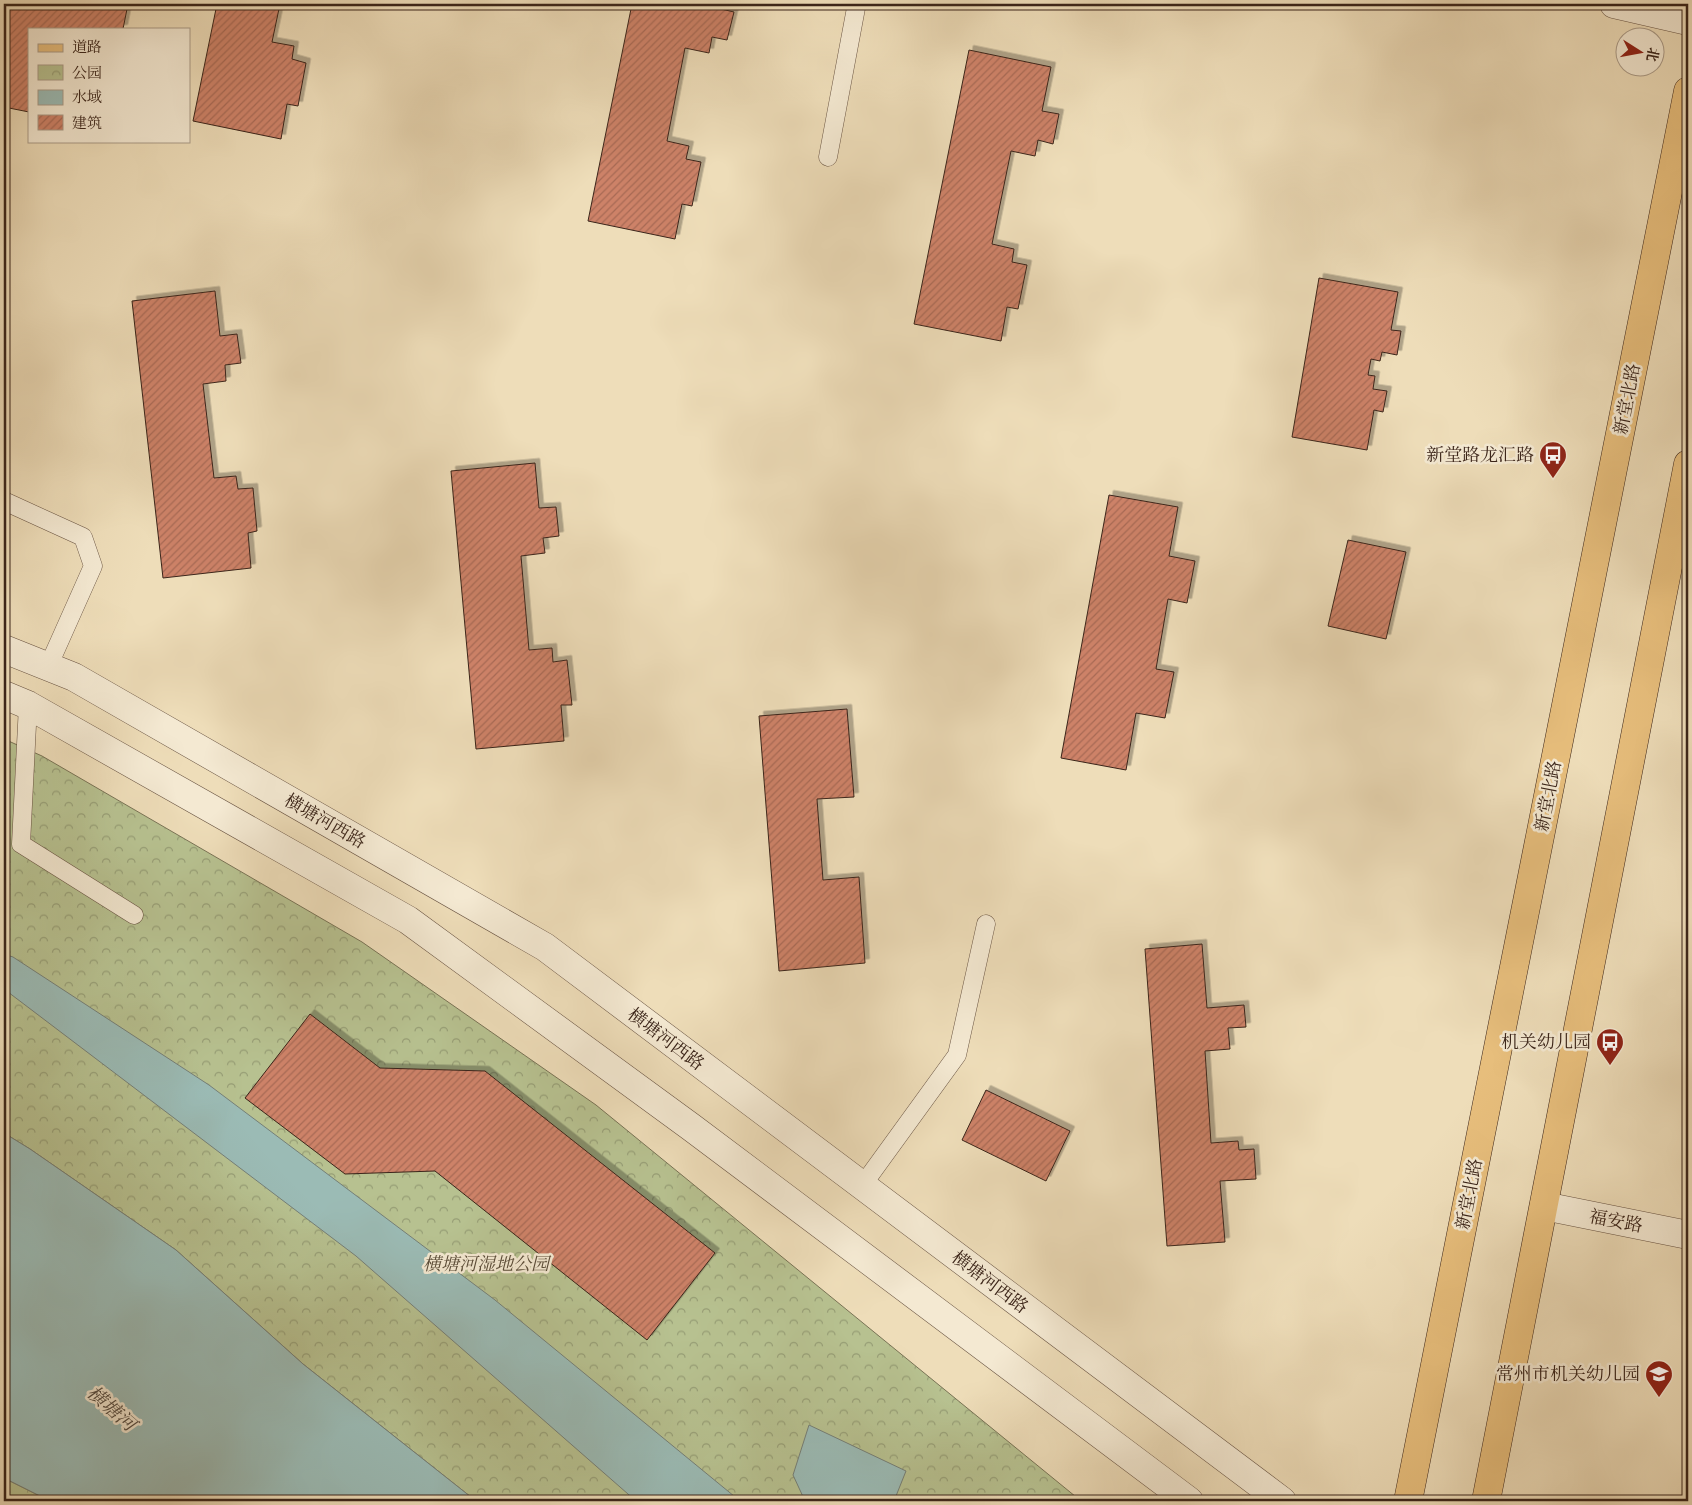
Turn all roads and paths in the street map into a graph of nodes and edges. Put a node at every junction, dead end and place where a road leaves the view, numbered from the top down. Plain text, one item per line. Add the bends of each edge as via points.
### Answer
1 (853, 4) edge
2 (1614, 4) edge
3 (1688, 21) edge
4 (1688, 91) edge
5 (828, 157) dead end
6 (1688, 464) edge
7 (4, 501) edge
8 (4, 649) edge
9 (48, 667) junction
10 (16, 700) edge
11 (134, 915) dead end
12 (986, 924) dead end
13 (862, 1186) junction
14 (1544, 1206) junction
15 (1688, 1235) edge
16 (1189, 1501) edge
17 (1282, 1501) edge
18 (1408, 1501) edge
19 (1486, 1501) edge

1 - 5 lane via 856,8
2 - 3 street
4 - 18 main road, 新堂北路
6 - 14 main road
7 - 9 lane via 83,538 92,566
8 - 9 street, 横塘河西路
9 - 13 street, 横塘河西路 via 74,677 545,948
10 - 11 lane via 21,844
10 - 16 street via 408,920 691,1127
12 - 13 lane via 957,1055
13 - 17 street, 横塘河西路
14 - 15 street, 福安路
14 - 19 main road

